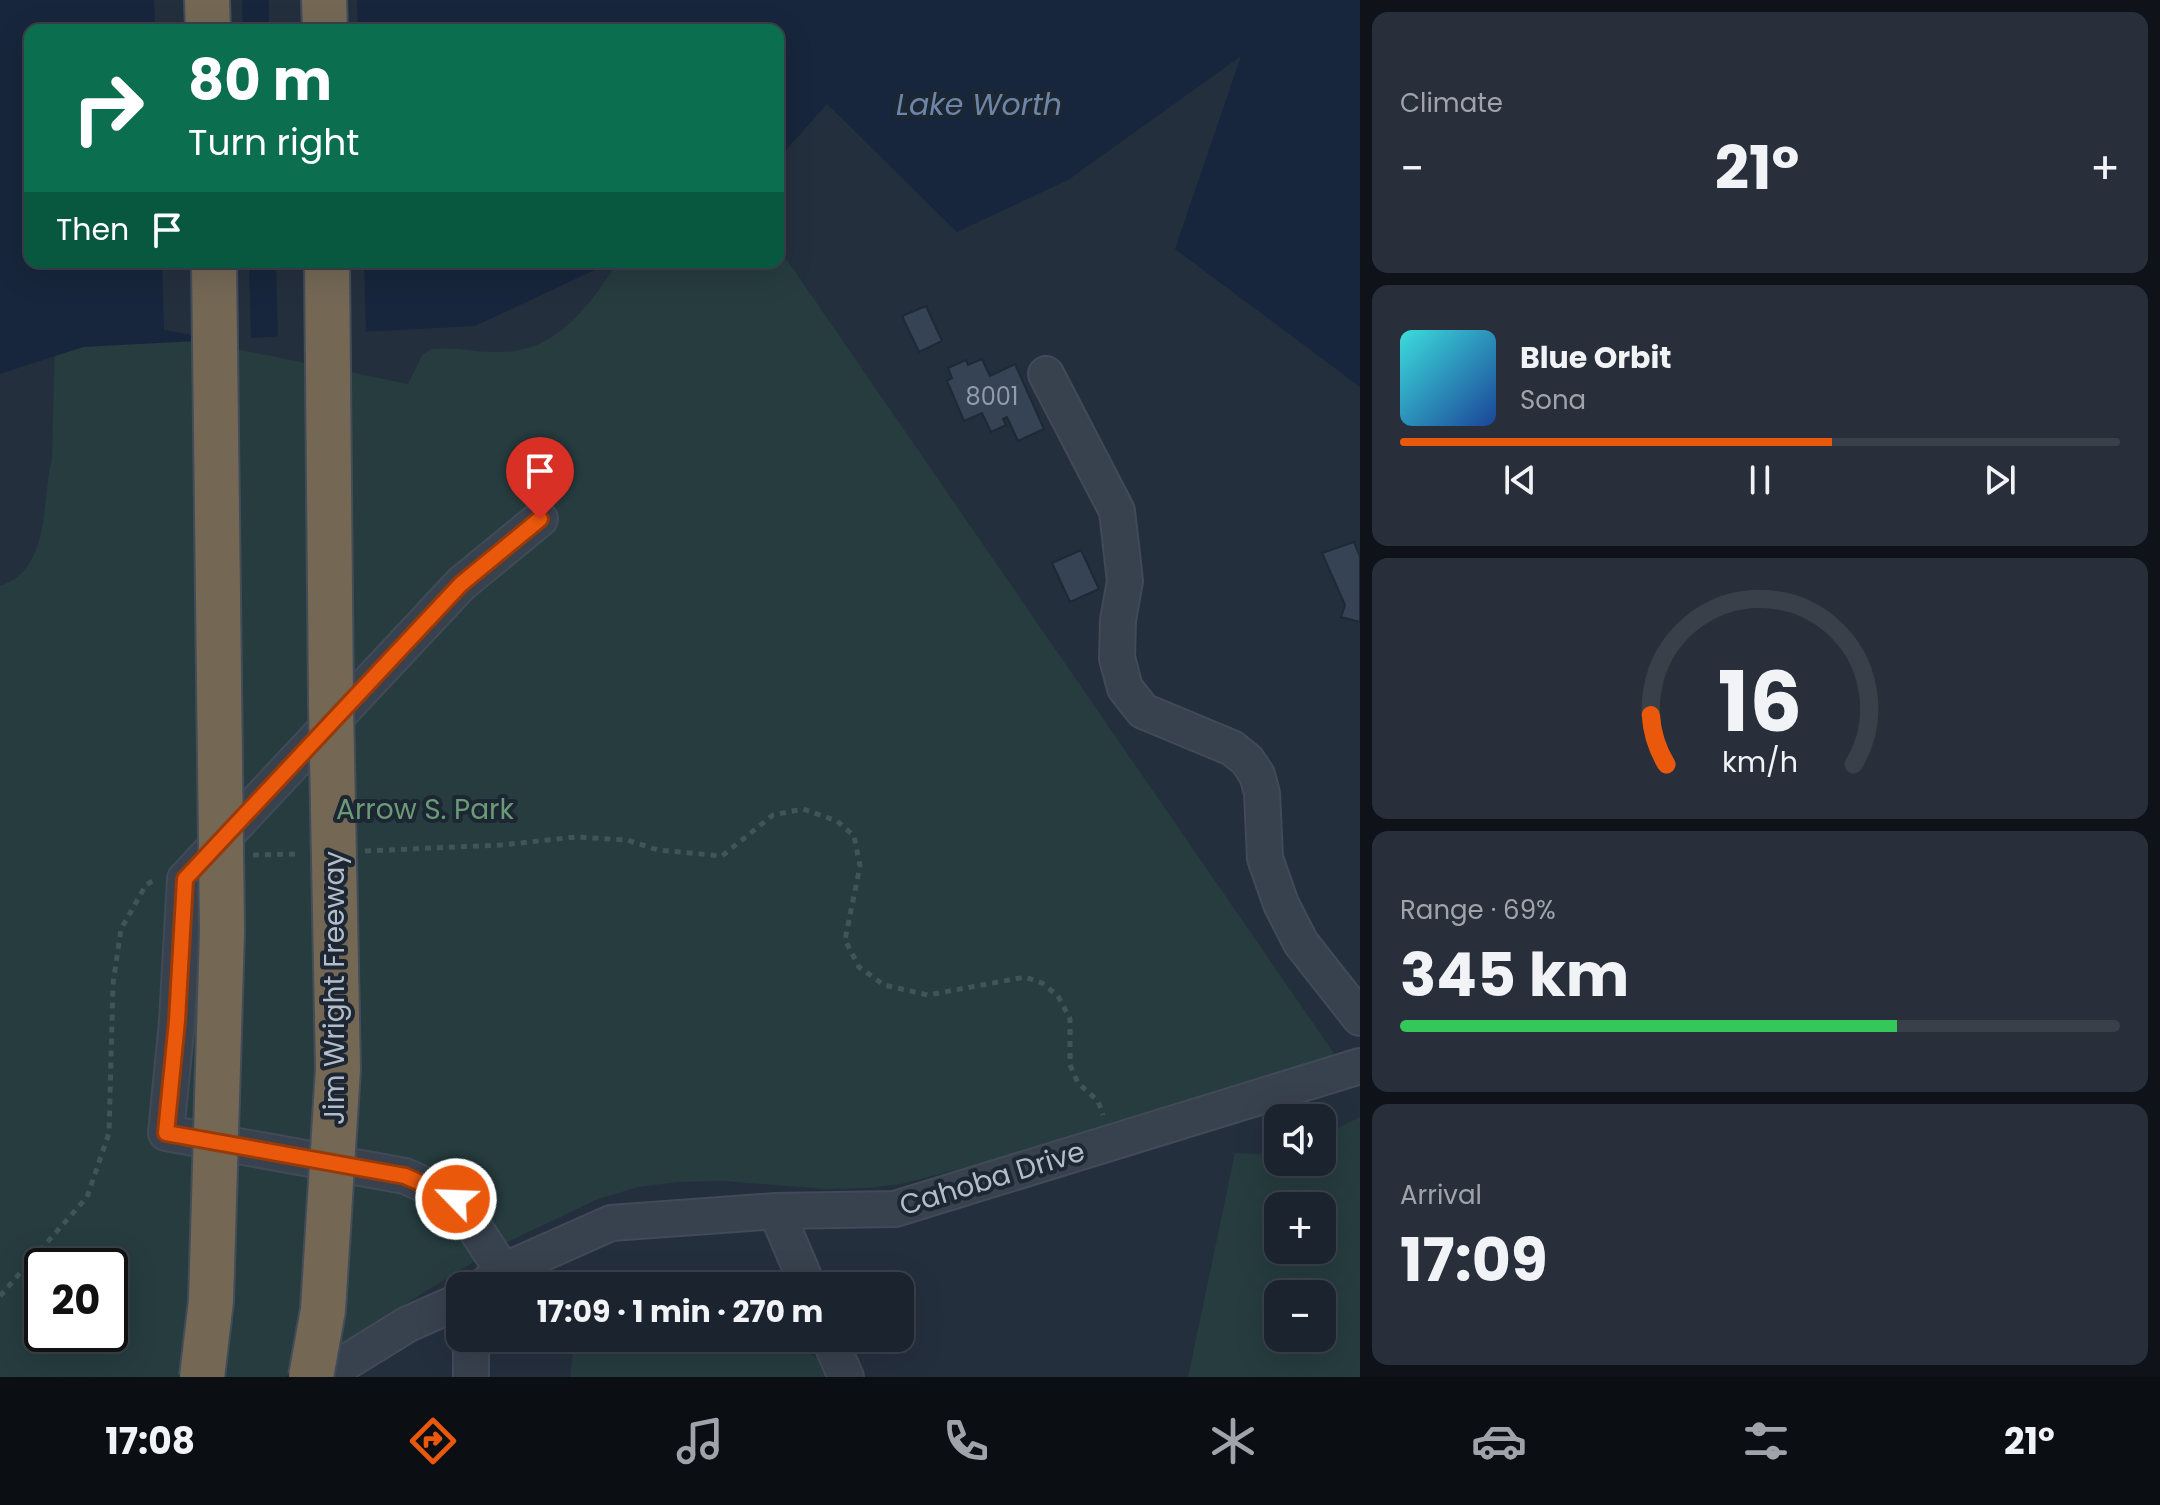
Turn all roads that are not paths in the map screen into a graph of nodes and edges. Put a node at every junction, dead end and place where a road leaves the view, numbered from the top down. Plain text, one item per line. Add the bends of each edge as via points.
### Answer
1 (207, 0) edge
2 (324, 0) edge
3 (208, 24) edge
4 (325, 24) edge
5 (214, 268) edge
6 (327, 268) edge
7 (1046, 374) dead end
8 (540, 519) dead end
9 (1360, 1018) edge
10 (1360, 1066) edge
11 (776, 1211) junction
12 (490, 1272) edge
13 (508, 1272) edge
14 (802, 1272) edge
15 (446, 1307) edge
16 (471, 1352) edge
17 (835, 1352) edge
18 (202, 1377) edge
19 (311, 1377) edge
20 (322, 1377) edge
21 (471, 1377) edge
22 (846, 1377) edge

1 - 3 highway
2 - 4 highway
5 - 18 highway, bridge via 222,931 211,1301
6 - 19 highway, Jim Wright Freeway, bridge via 338,1069 323,1310
7 - 9 street via 1117,511 1125,581 1117,658 1125,688 1143,711 1222,743 1247,760 1262,793 1265,858 1281,904 1301,943
8 - 12 street via 461,584 185,879 166,1133 405,1176 456,1199
10 - 11 street, Cahoba Drive via 895,1209
11 - 13 street, Cahoba Drive via 611,1223
11 - 14 street
15 - 20 street
16 - 21 street
17 - 22 street

